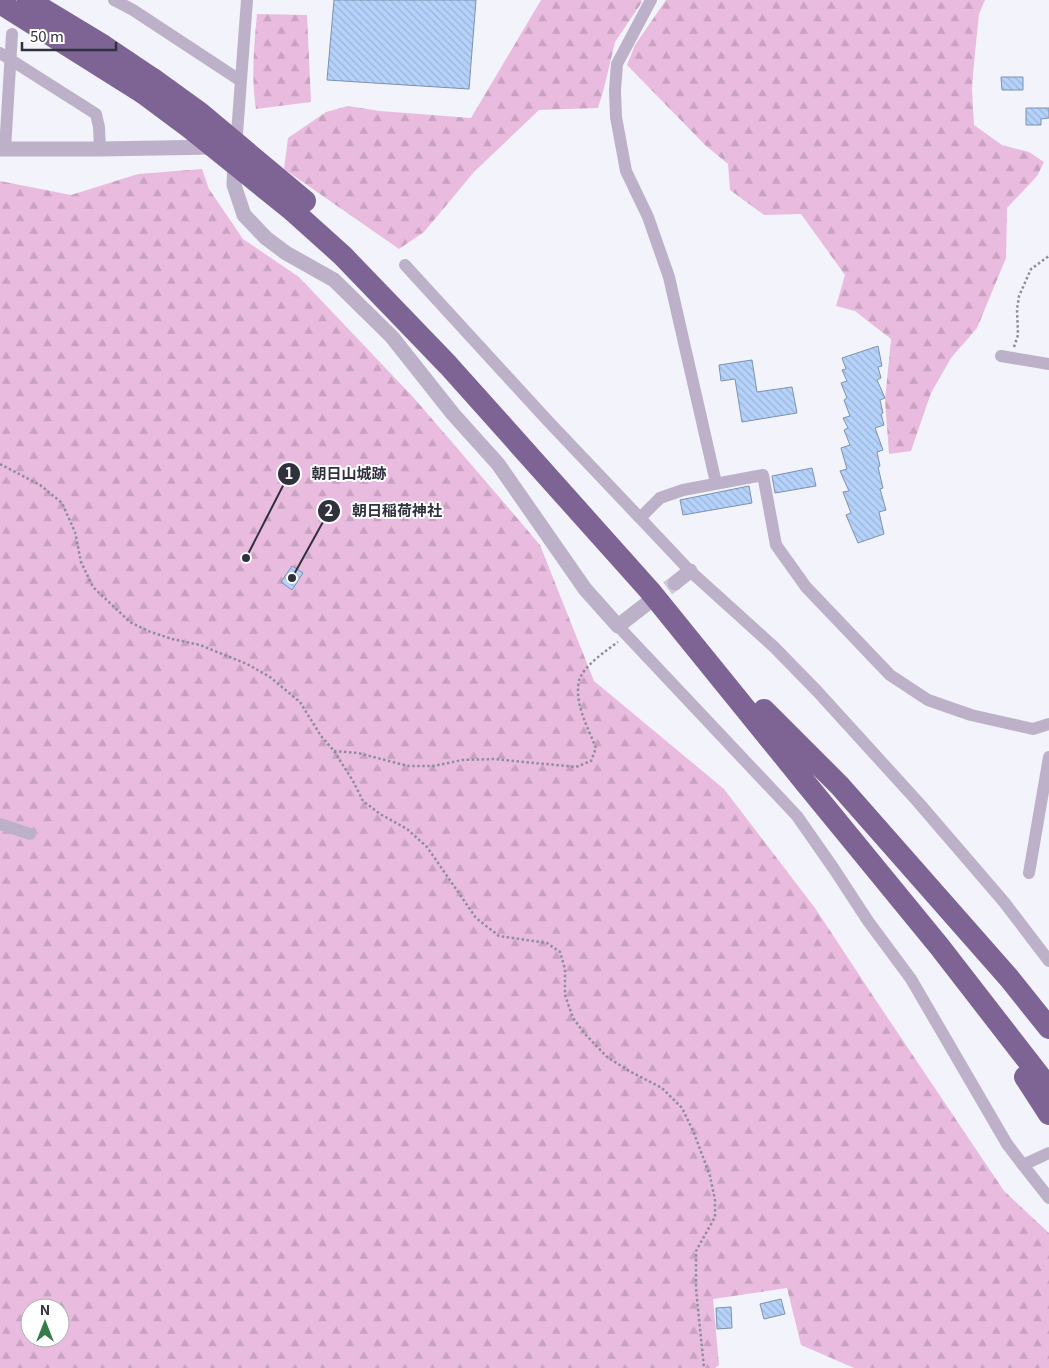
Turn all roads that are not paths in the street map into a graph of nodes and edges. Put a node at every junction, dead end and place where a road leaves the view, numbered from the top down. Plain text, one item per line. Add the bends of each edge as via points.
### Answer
1 (28, 0) edge
2 (114, 0) edge
3 (247, 0) edge
4 (651, 0) edge
5 (0, 3) edge
6 (12, 34) dead end
7 (5, 57) edge
8 (241, 81) junction
9 (148, 86) junction
10 (236, 147) junction
11 (3, 149) edge
12 (100, 149) junction
13 (299, 206) junction
14 (405, 266) dead end
15 (1005, 357) road end
16 (1049, 364) edge
17 (716, 484) junction
18 (640, 518) junction
19 (690, 571) junction
20 (675, 583) tunnel mouth
21 (649, 602) tunnel mouth
22 (622, 631) junction
23 (764, 710) junction
24 (1049, 724) edge
25 (1049, 757) edge
26 (0, 824) edge
27 (30, 834) dead end
28 (1029, 873) dead end
29 (926, 930) junction
30 (1049, 961) edge
31 (1049, 1028) edge
32 (1049, 1067) edge
33 (1049, 1088) edge
34 (1049, 1114) edge
35 (1049, 1153) edge
36 (1023, 1165) junction
37 (1049, 1198) edge

1 - 9 highway via 104,46
2 - 8 street
3 - 8 street
4 - 17 street via 617,64 616,117 626,171 648,217 668,277
5 - 9 highway
6 - 7 street
7 - 11 street
7 - 12 street via 96,114
8 - 10 street
9 - 13 highway, bridge via 200,113
10 - 12 street
10 - 22 street via 234,185 244,214 266,238 286,253 334,280 392,337 453,414 498,464 585,589
11 - 12 street
13 - 23 highway via 353,244 465,363 665,586
13 - 29 highway via 448,365 650,591
14 - 18 street
15 - 16 street
17 - 18 street via 660,498
17 - 24 street via 763,475 776,545 806,587 890,675 928,700 971,715 1033,729
18 - 19 street
19 - 20 street
19 - 30 street via 774,646 817,691 1004,902
21 - 22 street
22 - 36 street via 796,816 911,979 1007,1144
23 - 31 highway via 840,786
23 - 32 highway via 951,938
25 - 28 street
26 - 27 street
29 - 33 highway
29 - 34 highway
35 - 36 street
36 - 37 street

